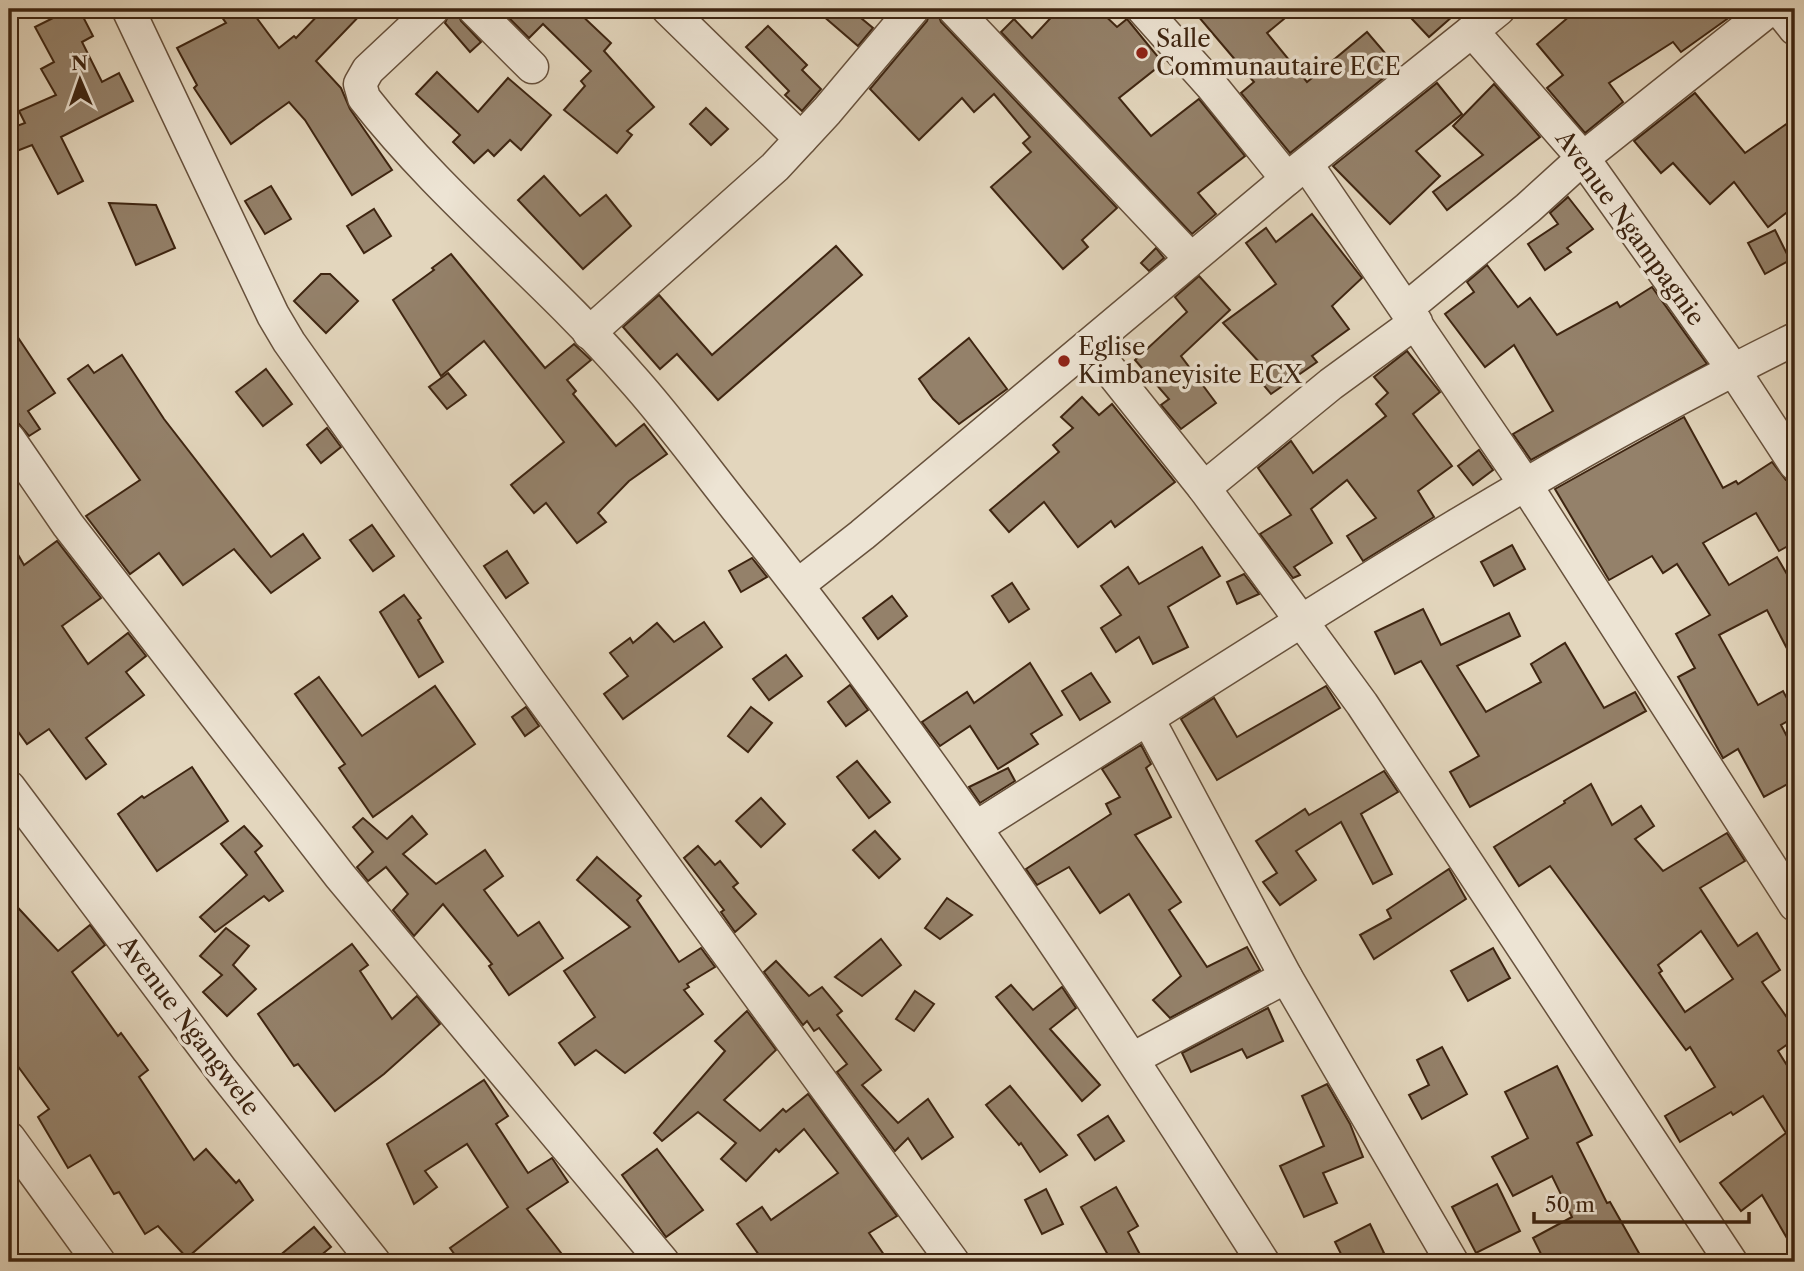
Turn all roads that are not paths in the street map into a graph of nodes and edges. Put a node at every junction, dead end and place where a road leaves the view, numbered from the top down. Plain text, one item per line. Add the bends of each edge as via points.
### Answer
1 (128, 9) edge
2 (433, 9) edge
3 (474, 9) edge
4 (668, 9) edge
5 (913, 9) edge
6 (954, 9) edge
7 (1143, 9) edge
8 (1499, 9) edge
9 (1770, 9) edge
10 (1779, 9) edge
11 (1795, 29) edge
12 (1472, 31) junction
13 (532, 67) dead end
14 (801, 139) junction
15 (1583, 158) junction
16 (1297, 172) junction
17 (1191, 259) junction
18 (1412, 315) junction
19 (589, 333) junction
20 (1795, 339) edge
21 (1090, 345) junction
22 (1733, 369) junction
23 (9, 439) edge
24 (1795, 464) edge
25 (1525, 484) junction
26 (1204, 488) junction
27 (798, 585) junction
28 (1303, 622) junction
29 (1148, 719) junction
30 (9, 787) edge
31 (976, 827) junction
32 (1795, 905) edge
33 (1286, 976) junction
34 (1133, 1058) junction
35 (9, 1138) edge
36 (99, 1262) edge
37 (374, 1262) edge
38 (663, 1262) edge
39 (953, 1262) edge
40 (1263, 1262) edge
41 (1452, 1262) edge
42 (1731, 1262) edge

1 - 39 street via 289,342
2 - 19 street via 368,70 360,84 364,98
3 - 13 street
4 - 14 street
5 - 14 street
6 - 17 street
7 - 16 street
8 - 12 street
9 - 15 street
10 - 11 street
12 - 15 street, Avenue Ngampagnie
12 - 16 street
14 - 19 street
15 - 18 street
15 - 22 street, Avenue Ngampagnie
16 - 17 street
16 - 18 street
17 - 21 street
18 - 25 street
18 - 26 street
19 - 27 street via 630,375
20 - 22 street
21 - 26 street
21 - 27 street
22 - 24 street, Avenue Ngampagnie
22 - 25 street
23 - 38 street via 76,536 340,876
25 - 28 street
25 - 32 street
26 - 28 street
27 - 31 street
28 - 29 street
28 - 42 street
29 - 31 street
29 - 33 street
30 - 37 street, Avenue Ngangwele via 222,1071
31 - 34 street
33 - 34 street
33 - 41 street
34 - 40 street
35 - 36 street

